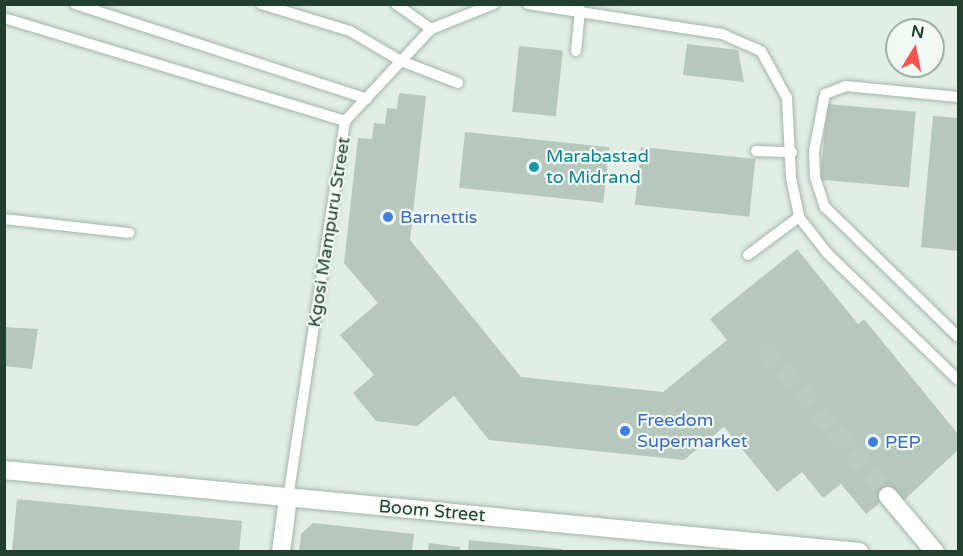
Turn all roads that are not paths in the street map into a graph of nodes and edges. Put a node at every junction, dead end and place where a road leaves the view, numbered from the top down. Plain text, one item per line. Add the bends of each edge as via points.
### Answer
1 (75, 4) edge
2 (261, 4) edge
3 (396, 4) edge
4 (494, 4) edge
5 (528, 4) edge
6 (580, 10) junction
7 (5, 18) edge
8 (431, 29) junction
9 (576, 51) dead end
10 (401, 62) junction
11 (458, 83) dead end
12 (958, 97) edge
13 (368, 99) junction
14 (345, 121) junction
15 (756, 150) dead end
16 (792, 152) junction
17 (799, 217) junction
18 (4, 219) edge
19 (129, 233) dead end
20 (748, 255) dead end
21 (958, 337) edge
22 (958, 380) edge
23 (4, 470) edge
24 (888, 496) tunnel mouth
25 (288, 498) junction
26 (281, 552) edge
27 (859, 552) edge
28 (935, 552) edge

1 - 13 lane
2 - 10 lane via 350,31
3 - 8 lane
4 - 8 lane
5 - 6 lane
6 - 9 lane
6 - 16 lane via 722,34 761,51 785,90
7 - 14 lane, Kgosi Mampuru Street
8 - 10 lane
10 - 11 lane
10 - 13 lane
12 - 21 lane via 846,86 825,94 814,151 815,177 825,207
13 - 14 lane
14 - 25 lane, Kgosi Mampuru Street
15 - 16 lane
16 - 17 lane
17 - 20 lane
17 - 22 lane via 826,253
18 - 19 lane
23 - 25 main road, Boom Street
24 - 28 main road
25 - 26 main road, Kgosi Mampuru Street
25 - 27 main road, Boom Street

